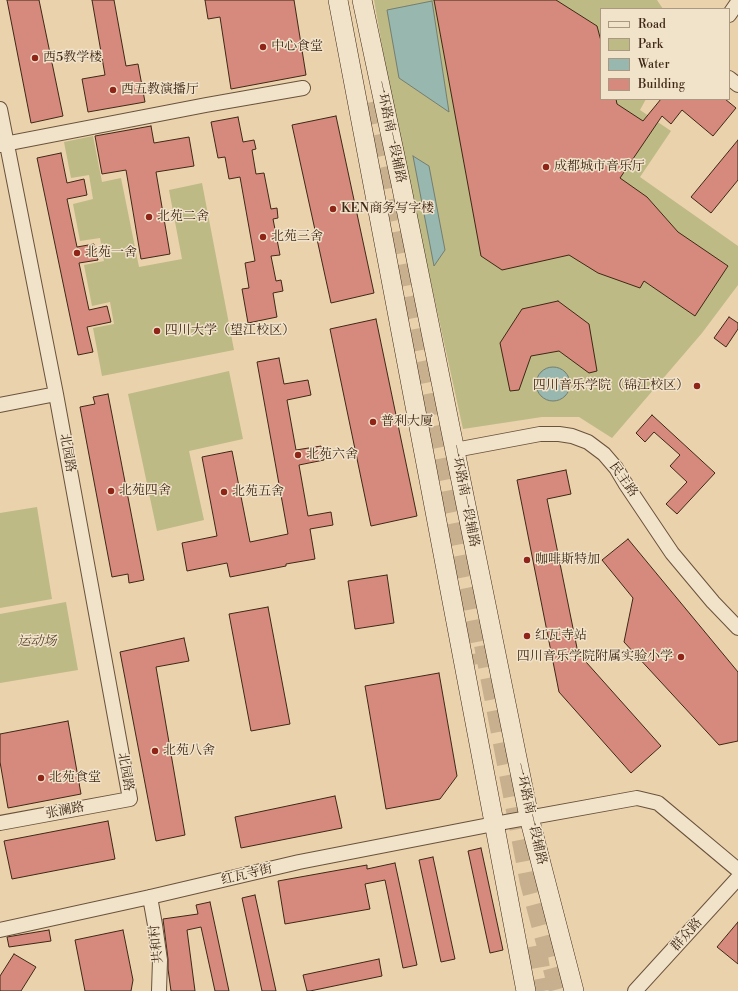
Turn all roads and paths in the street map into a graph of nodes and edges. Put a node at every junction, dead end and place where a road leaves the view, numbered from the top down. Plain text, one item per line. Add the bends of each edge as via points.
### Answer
1 (338, 0) edge
2 (362, 0) edge
3 (738, 2) edge
4 (730, 13) edge
5 (730, 79) edge
6 (738, 85) edge
7 (303, 88) dead end
8 (0, 109) edge
9 (3, 144) edge
10 (56, 394) junction
11 (0, 405) edge
12 (455, 450) junction
13 (738, 628) edge
14 (130, 799) joint
15 (529, 817) junction
16 (0, 824) edge
17 (494, 824) junction
18 (738, 870) edge
19 (738, 878) edge
20 (150, 897) junction
21 (0, 930) edge
22 (159, 991) edge
23 (526, 991) edge
24 (574, 991) edge
25 (635, 991) edge

1 - 17 main road, 一环路南一段辅路
2 - 12 main road, 一环路南一段辅路
3 - 4 street
5 - 6 street
7 - 9 street
8 - 9 street, 北园路
9 - 10 street, 北园路
10 - 11 street
10 - 14 street, 北园路
12 - 13 street, 民主路 via 540,434 572,436 588,442 604,454 616,468 672,553
12 - 15 main road, 一环路南一段辅路
14 - 16 street, 张澜路
15 - 17 street, 红瓦寺街
15 - 18 street, 红瓦寺街 via 637,798 658,803
15 - 24 main road, 一环路南一段辅路
17 - 20 street, 红瓦寺街 via 299,862
17 - 23 main road, 一环路南一段辅路
19 - 25 street, 群众路
20 - 21 street, 红瓦寺街
20 - 22 street, 共和村 via 160,960

